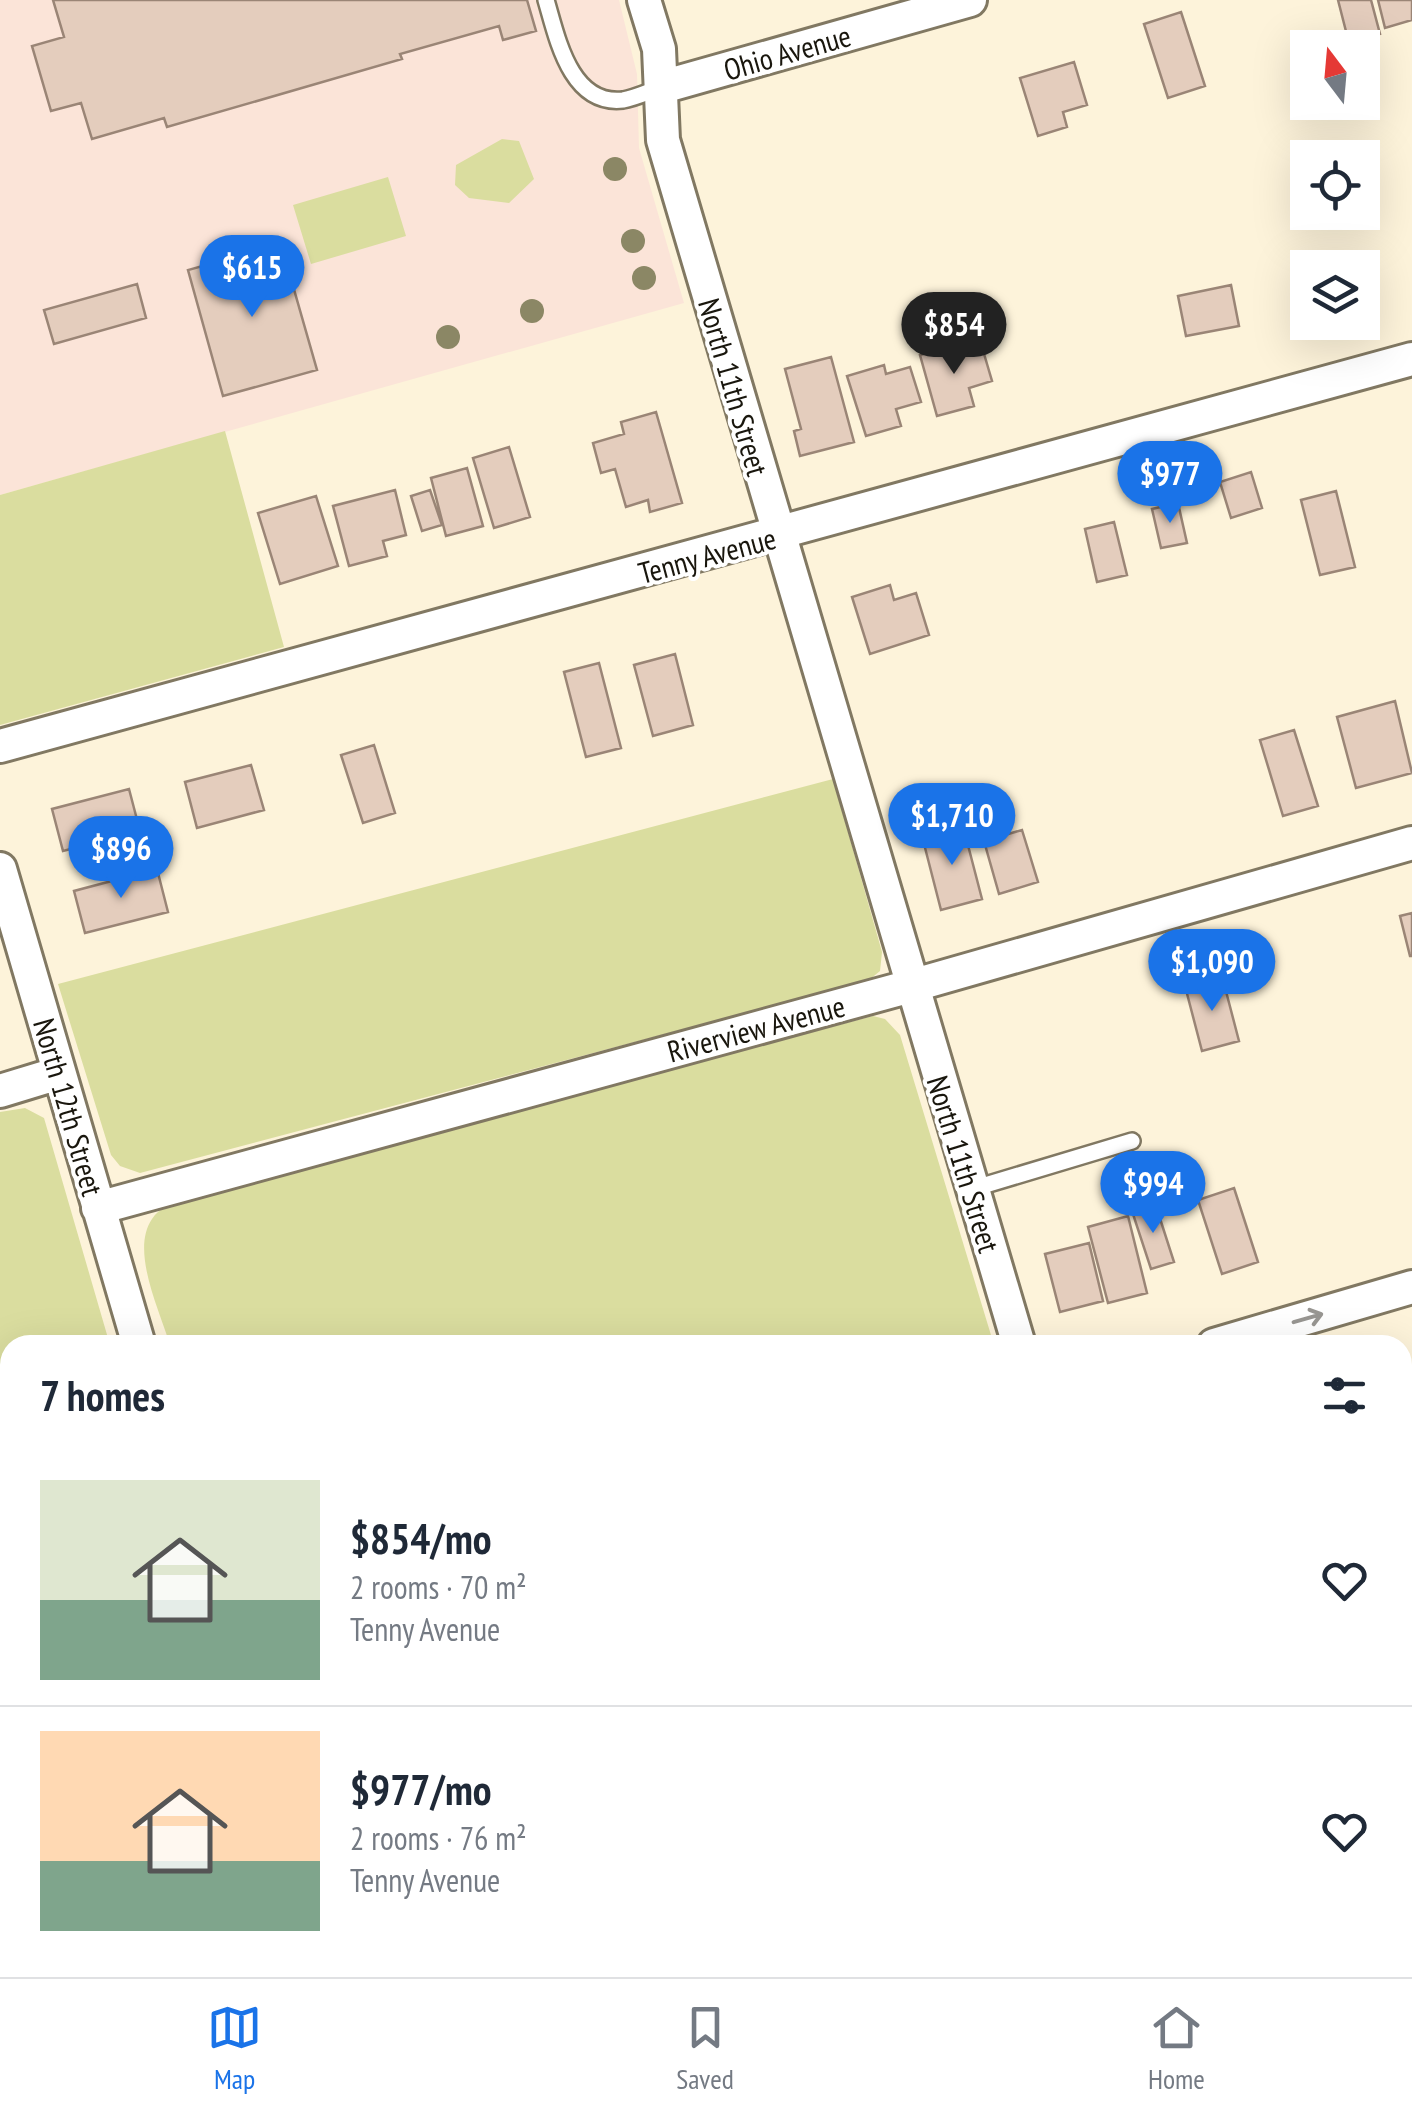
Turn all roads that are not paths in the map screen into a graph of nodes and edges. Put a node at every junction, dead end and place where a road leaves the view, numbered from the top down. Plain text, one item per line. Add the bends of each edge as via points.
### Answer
1 (546, 0) edge
2 (644, 0) edge
3 (970, 0) edge
4 (662, 87) junction
5 (1412, 359) edge
6 (778, 536) junction
7 (0, 746) edge
8 (1412, 842) edge
9 (0, 870) edge
10 (911, 986) junction
11 (59, 1074) junction
12 (0, 1091) edge
13 (1132, 1141) dead end
14 (972, 1190) junction
15 (98, 1208) junction
16 (1412, 1288) edge
17 (136, 1335) edge
18 (1015, 1335) edge
19 (1249, 1335) edge

1 - 4 lane via 562,54 583,84 622,100
2 - 4 street, North 11th Street
3 - 4 street, Ohio Avenue
4 - 6 street, North 11th Street via 662,140
5 - 6 street, Tenny Avenue
6 - 7 street, Tenny Avenue
6 - 10 street, North 11th Street
8 - 10 street, Riverview Avenue
9 - 11 street, North 12th Street
10 - 14 street, North 11th Street
10 - 15 street, Riverview Avenue
11 - 12 street
11 - 15 street, North 12th Street
13 - 14 lane
14 - 18 street, North 11th Street
15 - 17 street, North 12th Street
19 -> 16 street

